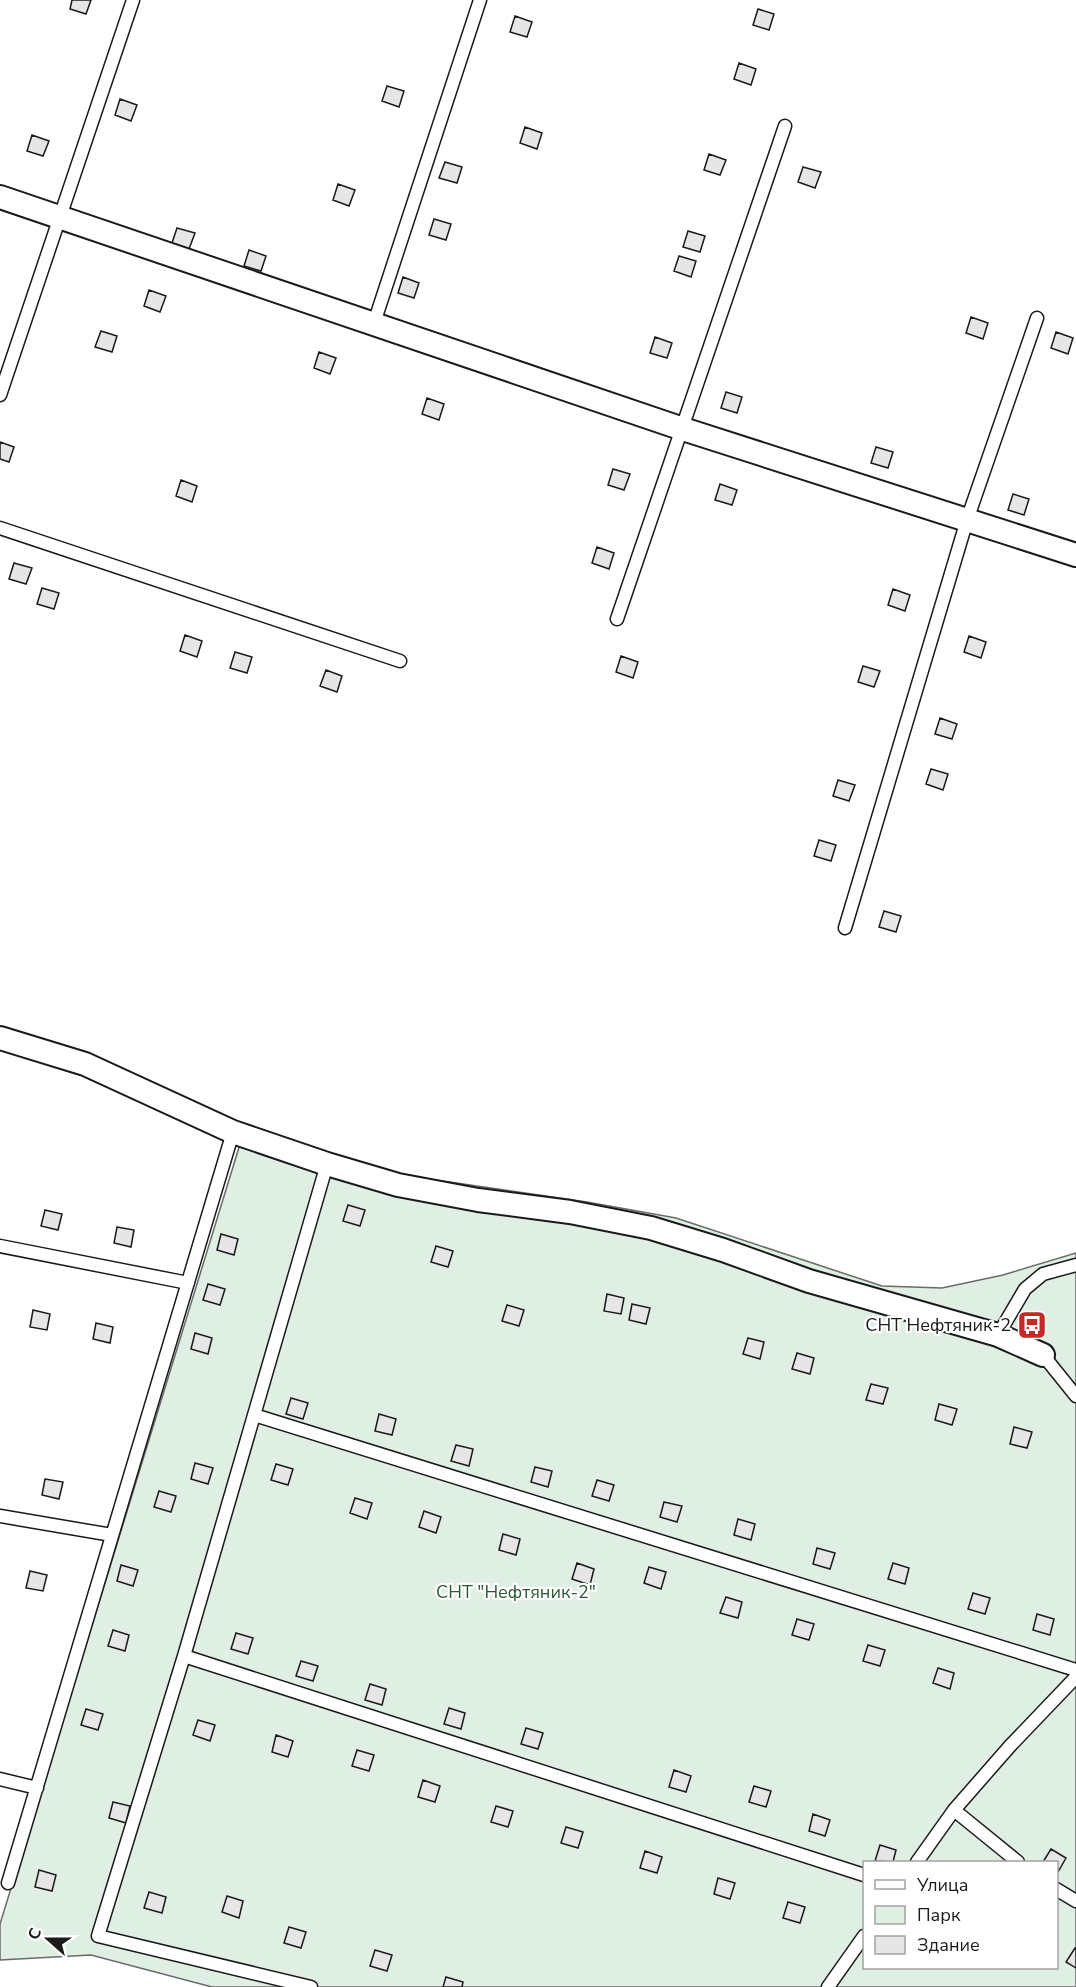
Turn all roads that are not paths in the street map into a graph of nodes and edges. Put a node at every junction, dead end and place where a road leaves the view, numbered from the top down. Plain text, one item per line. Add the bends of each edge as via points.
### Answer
1 (133, 0) edge
2 (480, 0) edge
3 (785, 126) dead end
4 (0, 197) edge
5 (60, 216) junction
6 (1037, 318) dead end
7 (374, 323) junction
8 (0, 395) edge
9 (683, 429) junction
10 (967, 520) junction
11 (0, 528) edge
12 (1076, 555) edge
13 (617, 619) dead end
14 (400, 661) dead end
15 (845, 928) dead end
16 (0, 1038) edge
17 (232, 1132) junction
18 (327, 1164) junction
19 (0, 1246) edge
20 (1076, 1265) edge
21 (188, 1283) junction
22 (998, 1335) junction
23 (1043, 1355) joint
24 (1076, 1396) edge
25 (254, 1415) junction
26 (0, 1516) edge
27 (112, 1535) junction
28 (184, 1656) junction
29 (1076, 1670) edge
30 (1076, 1677) edge
31 (0, 1779) edge
32 (37, 1788) junction
33 (954, 1810) junction
34 (918, 1861) edge
35 (1016, 1861) edge
36 (863, 1875) edge
37 (8, 1883) dead end
38 (1058, 1890) edge
39 (1076, 1901) edge
40 (863, 1937) edge
41 (311, 1987) edge
42 (828, 1987) edge

1 - 5 lane
2 - 7 lane
3 - 9 lane
4 - 5 street
5 - 7 street
5 - 8 lane
6 - 10 lane
7 - 9 street
9 - 10 street
9 - 13 lane
10 - 12 street
10 - 15 lane
11 - 14 lane
16 - 17 street via 85,1064
17 - 18 street
17 - 21 lane
18 - 22 street via 398,1185 651,1228 809,1281
18 - 25 lane
19 - 21 lane
20 - 22 lane via 1043,1274 1026,1289
21 - 27 lane
22 - 23 street
23 - 24 lane
25 - 28 lane
25 - 29 lane
26 - 27 lane
27 - 32 lane
28 - 36 lane
28 - 41 lane via 98,1936
30 - 33 lane
31 - 32 lane
32 - 37 lane
33 - 34 lane
33 - 35 lane
38 - 39 lane
40 - 42 lane

